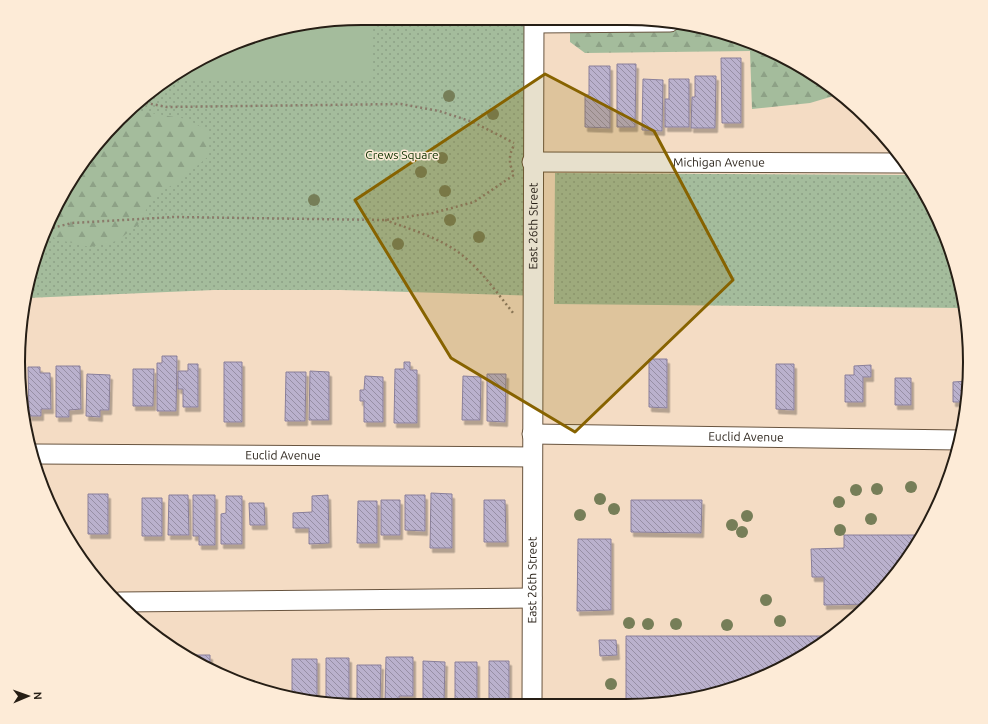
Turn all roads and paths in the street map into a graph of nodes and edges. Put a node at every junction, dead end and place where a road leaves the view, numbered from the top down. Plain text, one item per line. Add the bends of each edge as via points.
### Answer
1 (534, 25) edge
2 (147, 103) edge
3 (515, 143) junction
4 (519, 144) dead end
5 (532, 162) junction
6 (897, 162) edge
7 (385, 220) junction
8 (53, 228) edge
9 (518, 318) dead end
10 (532, 434) junction
11 (954, 440) edge
12 (38, 454) edge
13 (532, 457) junction
14 (532, 598) junction
15 (126, 602) edge
16 (532, 699) edge

1 - 5 street, East 26th Street
2 - 3 path via 168,107 401,104 439,111 466,120
3 - 4 path
3 - 7 path via 509,154 514,175 474,202 433,213
5 - 6 street, Michigan Avenue
5 - 10 street, East 26th Street
7 - 8 path via 174,217 72,223
7 - 9 path via 433,238 458,252 478,271
10 - 11 street, Euclid Avenue
10 - 13 street, East 26th Street
12 - 13 street, Euclid Avenue
13 - 14 street, East 26th Street
14 - 15 street
14 - 16 street, East 26th Street

